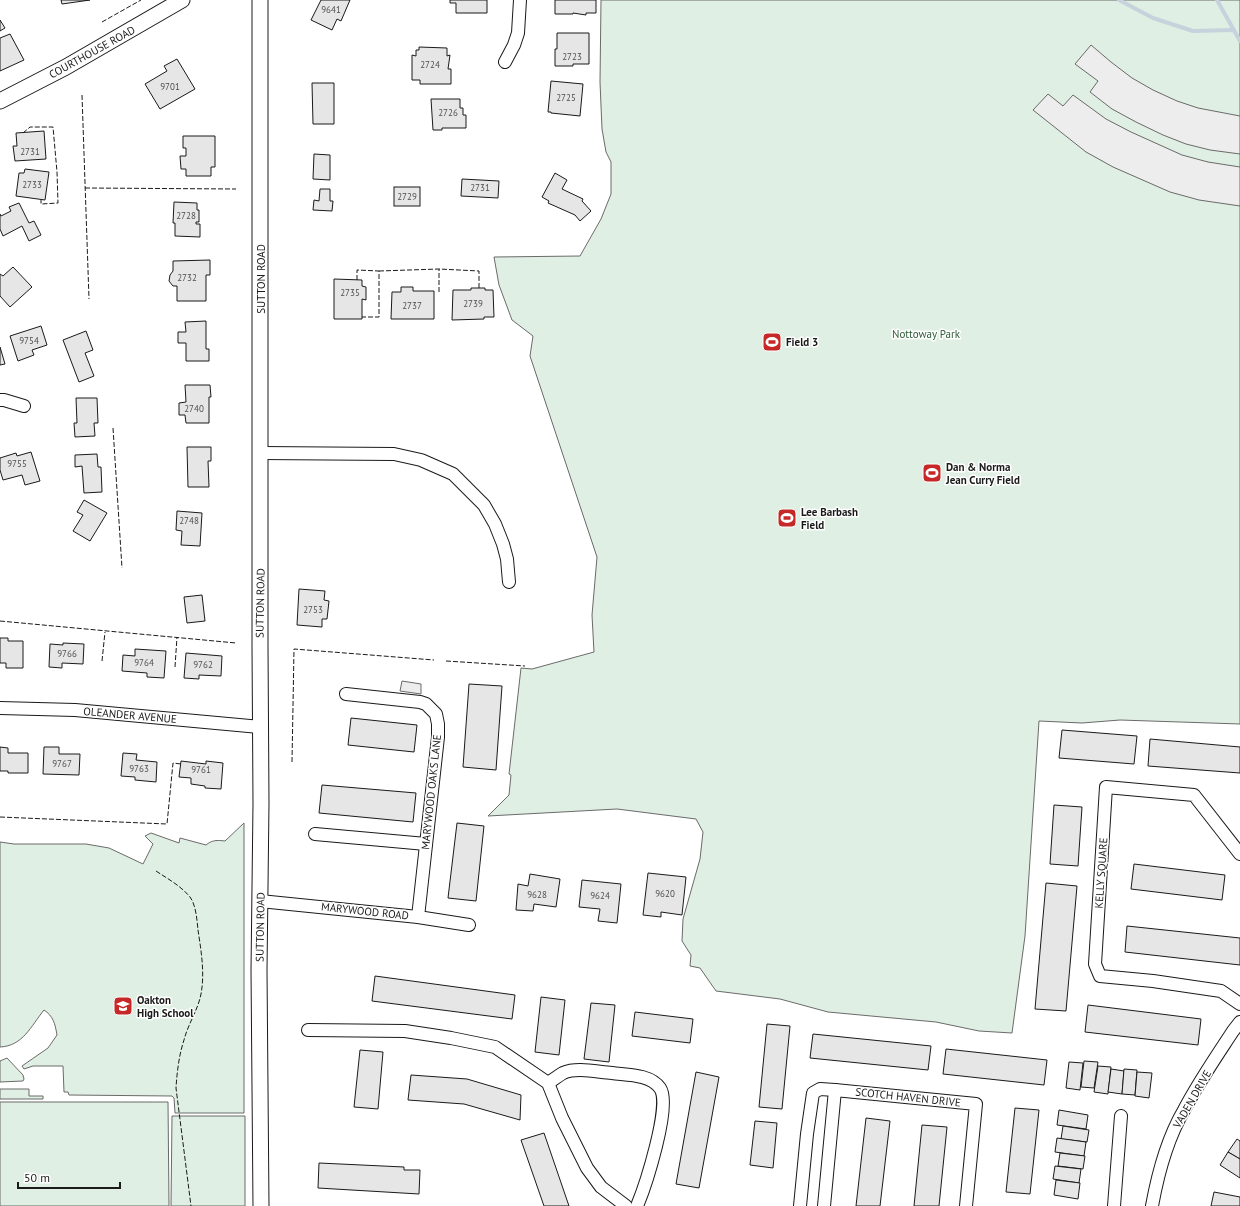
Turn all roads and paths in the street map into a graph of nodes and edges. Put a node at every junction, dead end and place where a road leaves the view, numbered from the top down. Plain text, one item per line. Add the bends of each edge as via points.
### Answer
1 (181, 0) edge
2 (260, 0) edge
3 (520, 0) edge
4 (504, 62) dead end
5 (0, 101) edge
6 (0, 400) edge
7 (24, 406) dead end
8 (261, 453) junction
9 (509, 582) dead end
10 (346, 694) dead end
11 (0, 708) edge
12 (260, 727) junction
13 (315, 834) dead end
14 (426, 844) junction
15 (1240, 854) edge
16 (260, 901) junction
17 (418, 916) junction
18 (469, 925) dead end
19 (1240, 1004) edge
20 (1240, 1022) edge
21 (308, 1030) dead end
22 (548, 1083) junction
23 (835, 1090) junction
24 (1121, 1116) dead end
25 (261, 1206) edge
26 (626, 1206) edge
27 (637, 1206) edge
28 (800, 1206) edge
29 (824, 1206) edge
30 (966, 1206) edge
31 (1114, 1206) edge
32 (1152, 1206) edge

1 - 5 street, COURTHOUSE ROAD via 66,67
2 - 8 street, SUTTON ROAD
3 - 4 street via 518,33
6 - 7 street
8 - 9 street via 394,454 421,460 453,474 484,505 495,524 505,552
8 - 12 street, SUTTON ROAD
10 - 14 street, MARYWOOD OAKS LANE via 420,702 436,714 438,737
11 - 12 street, OLEANDER AVENUE via 75,710
12 - 16 street, SUTTON ROAD
13 - 14 street
14 - 17 street, MARYWOOD OAKS LANE
15 - 19 street, KELLY SQUARE via 1194,795 1106,787 1095,964 1100,976 1222,991
16 - 17 street, MARYWOOD ROAD
16 - 25 street, SUTTON ROAD
17 - 18 street, MARYWOOD ROAD
20 - 32 street, VADEN DRIVE via 1183,1110 1167,1147
21 - 22 street via 405,1031 495,1047
22 - 26 street via 587,1168 601,1187
22 - 27 street via 564,1073 578,1070 640,1076 661,1088 662,1119
23 - 28 street, SCOTCH HAVEN DRIVE via 820,1089 813,1093
23 - 29 street
23 - 30 street, SCOTCH HAVEN DRIVE via 976,1104
24 - 31 street

